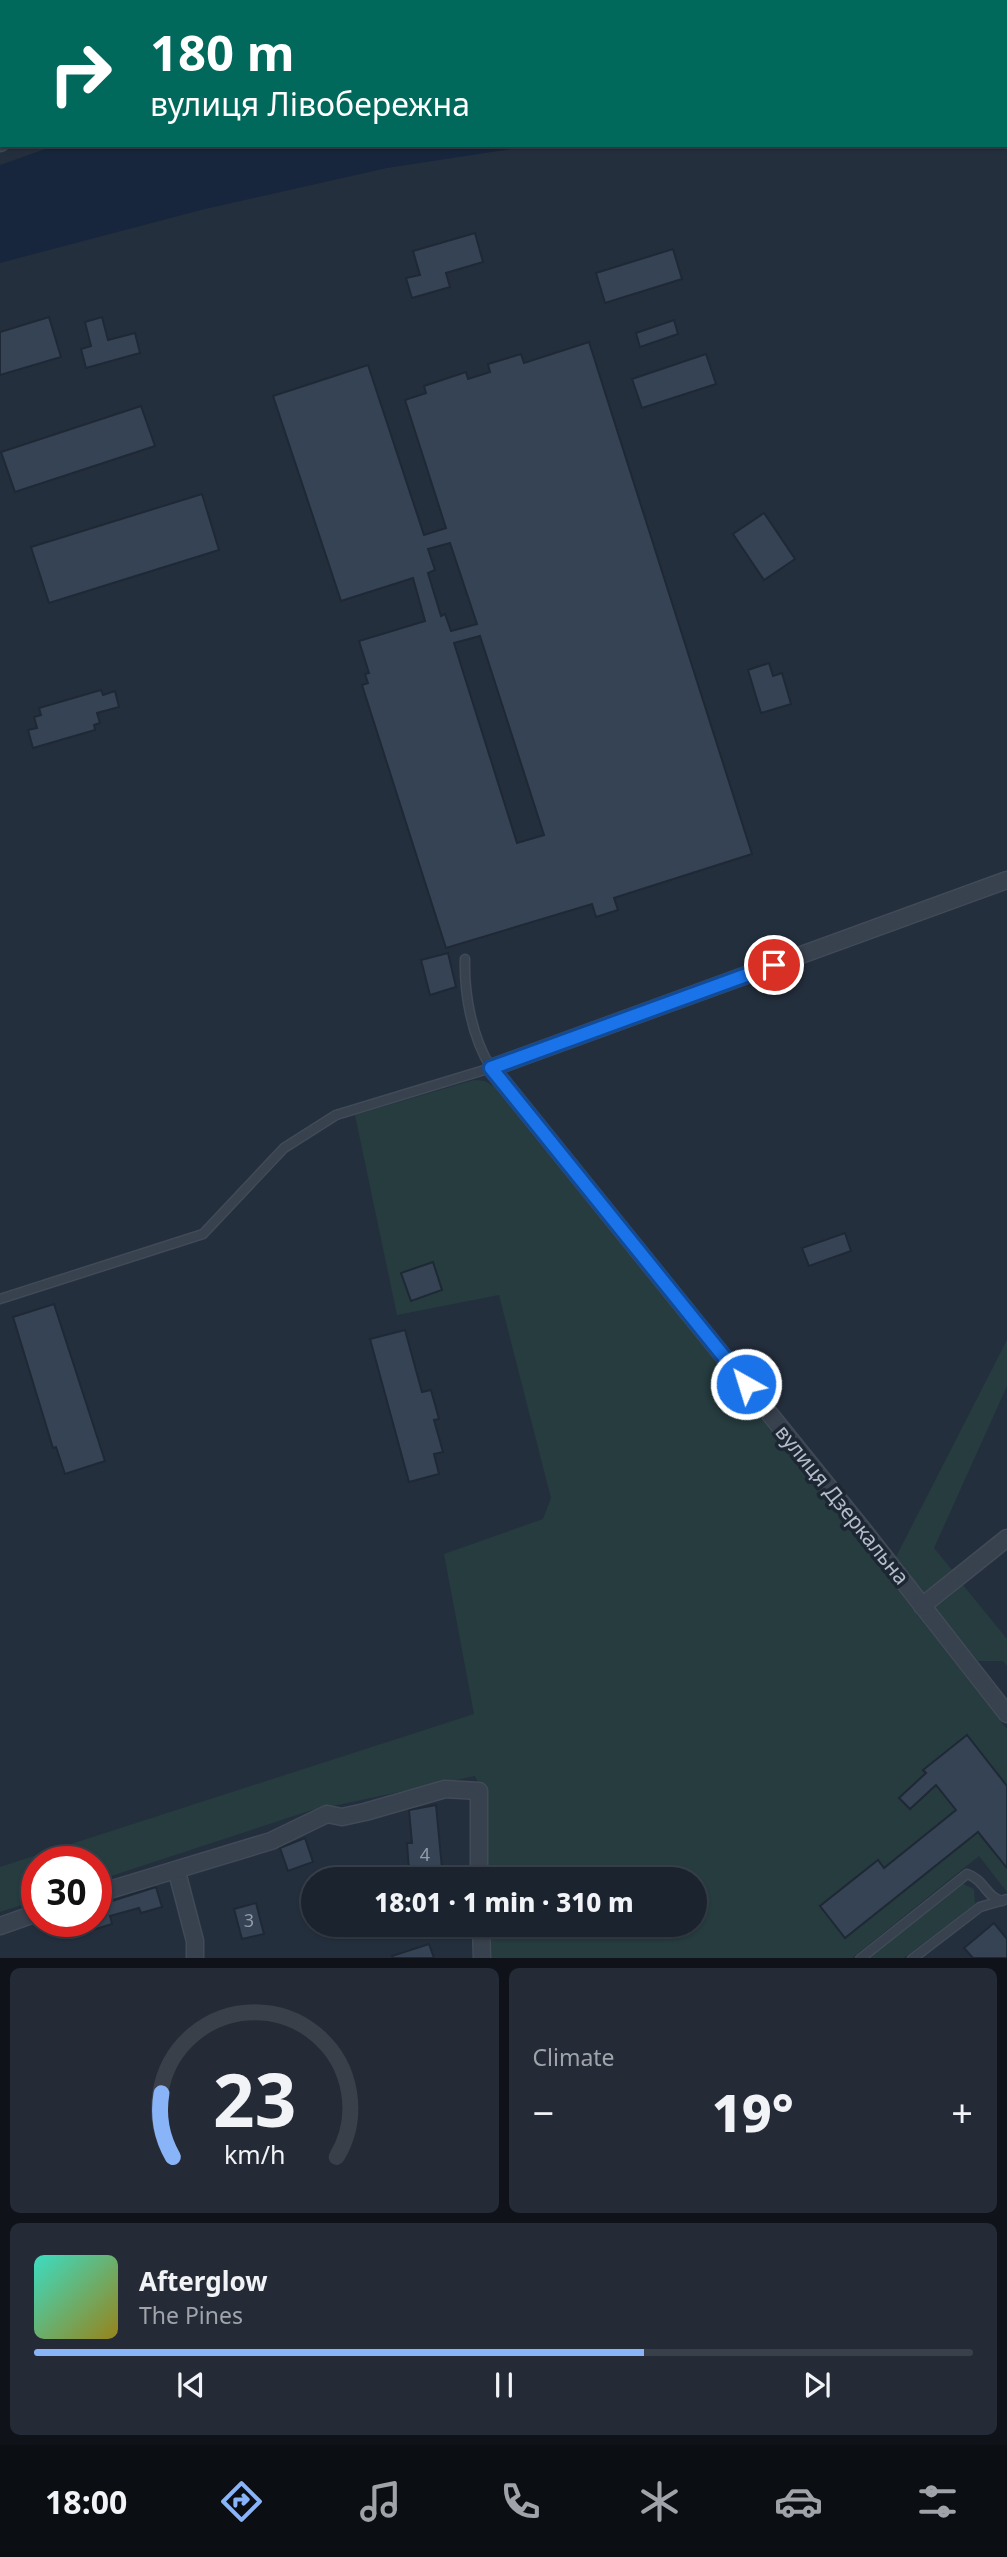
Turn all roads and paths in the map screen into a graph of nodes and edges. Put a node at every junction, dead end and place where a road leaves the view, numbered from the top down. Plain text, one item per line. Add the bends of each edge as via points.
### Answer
1 (1007, 880) edge
2 (466, 959) dead end
3 (491, 1068) junction
4 (0, 1299) edge
5 (1007, 1538) edge
6 (922, 1606) junction
7 (1007, 1714) edge
8 (479, 1867) edge
9 (177, 1872) junction
10 (112, 1890) edge
11 (1004, 1900) edge
12 (21, 1919) edge
13 (0, 1926) edge
14 (481, 1937) edge
15 (195, 1958) edge
16 (482, 1958) edge
17 (860, 1958) edge
18 (912, 1958) edge

1 - 3 street
2 - 3 lane via 468,998 480,1050
3 - 4 lane via 337,1115 284,1148 203,1234
3 - 6 street, вулиця Дзеркальна
5 - 6 street
6 - 7 street, вулиця Дзеркальна
8 - 9 street via 478,1791 445,1789 342,1817 327,1814 271,1841
9 - 10 street
9 - 15 street
11 - 17 lane via 993,1898 977,1877 967,1874
11 - 18 lane via 980,1907
12 - 13 street
14 - 16 street

